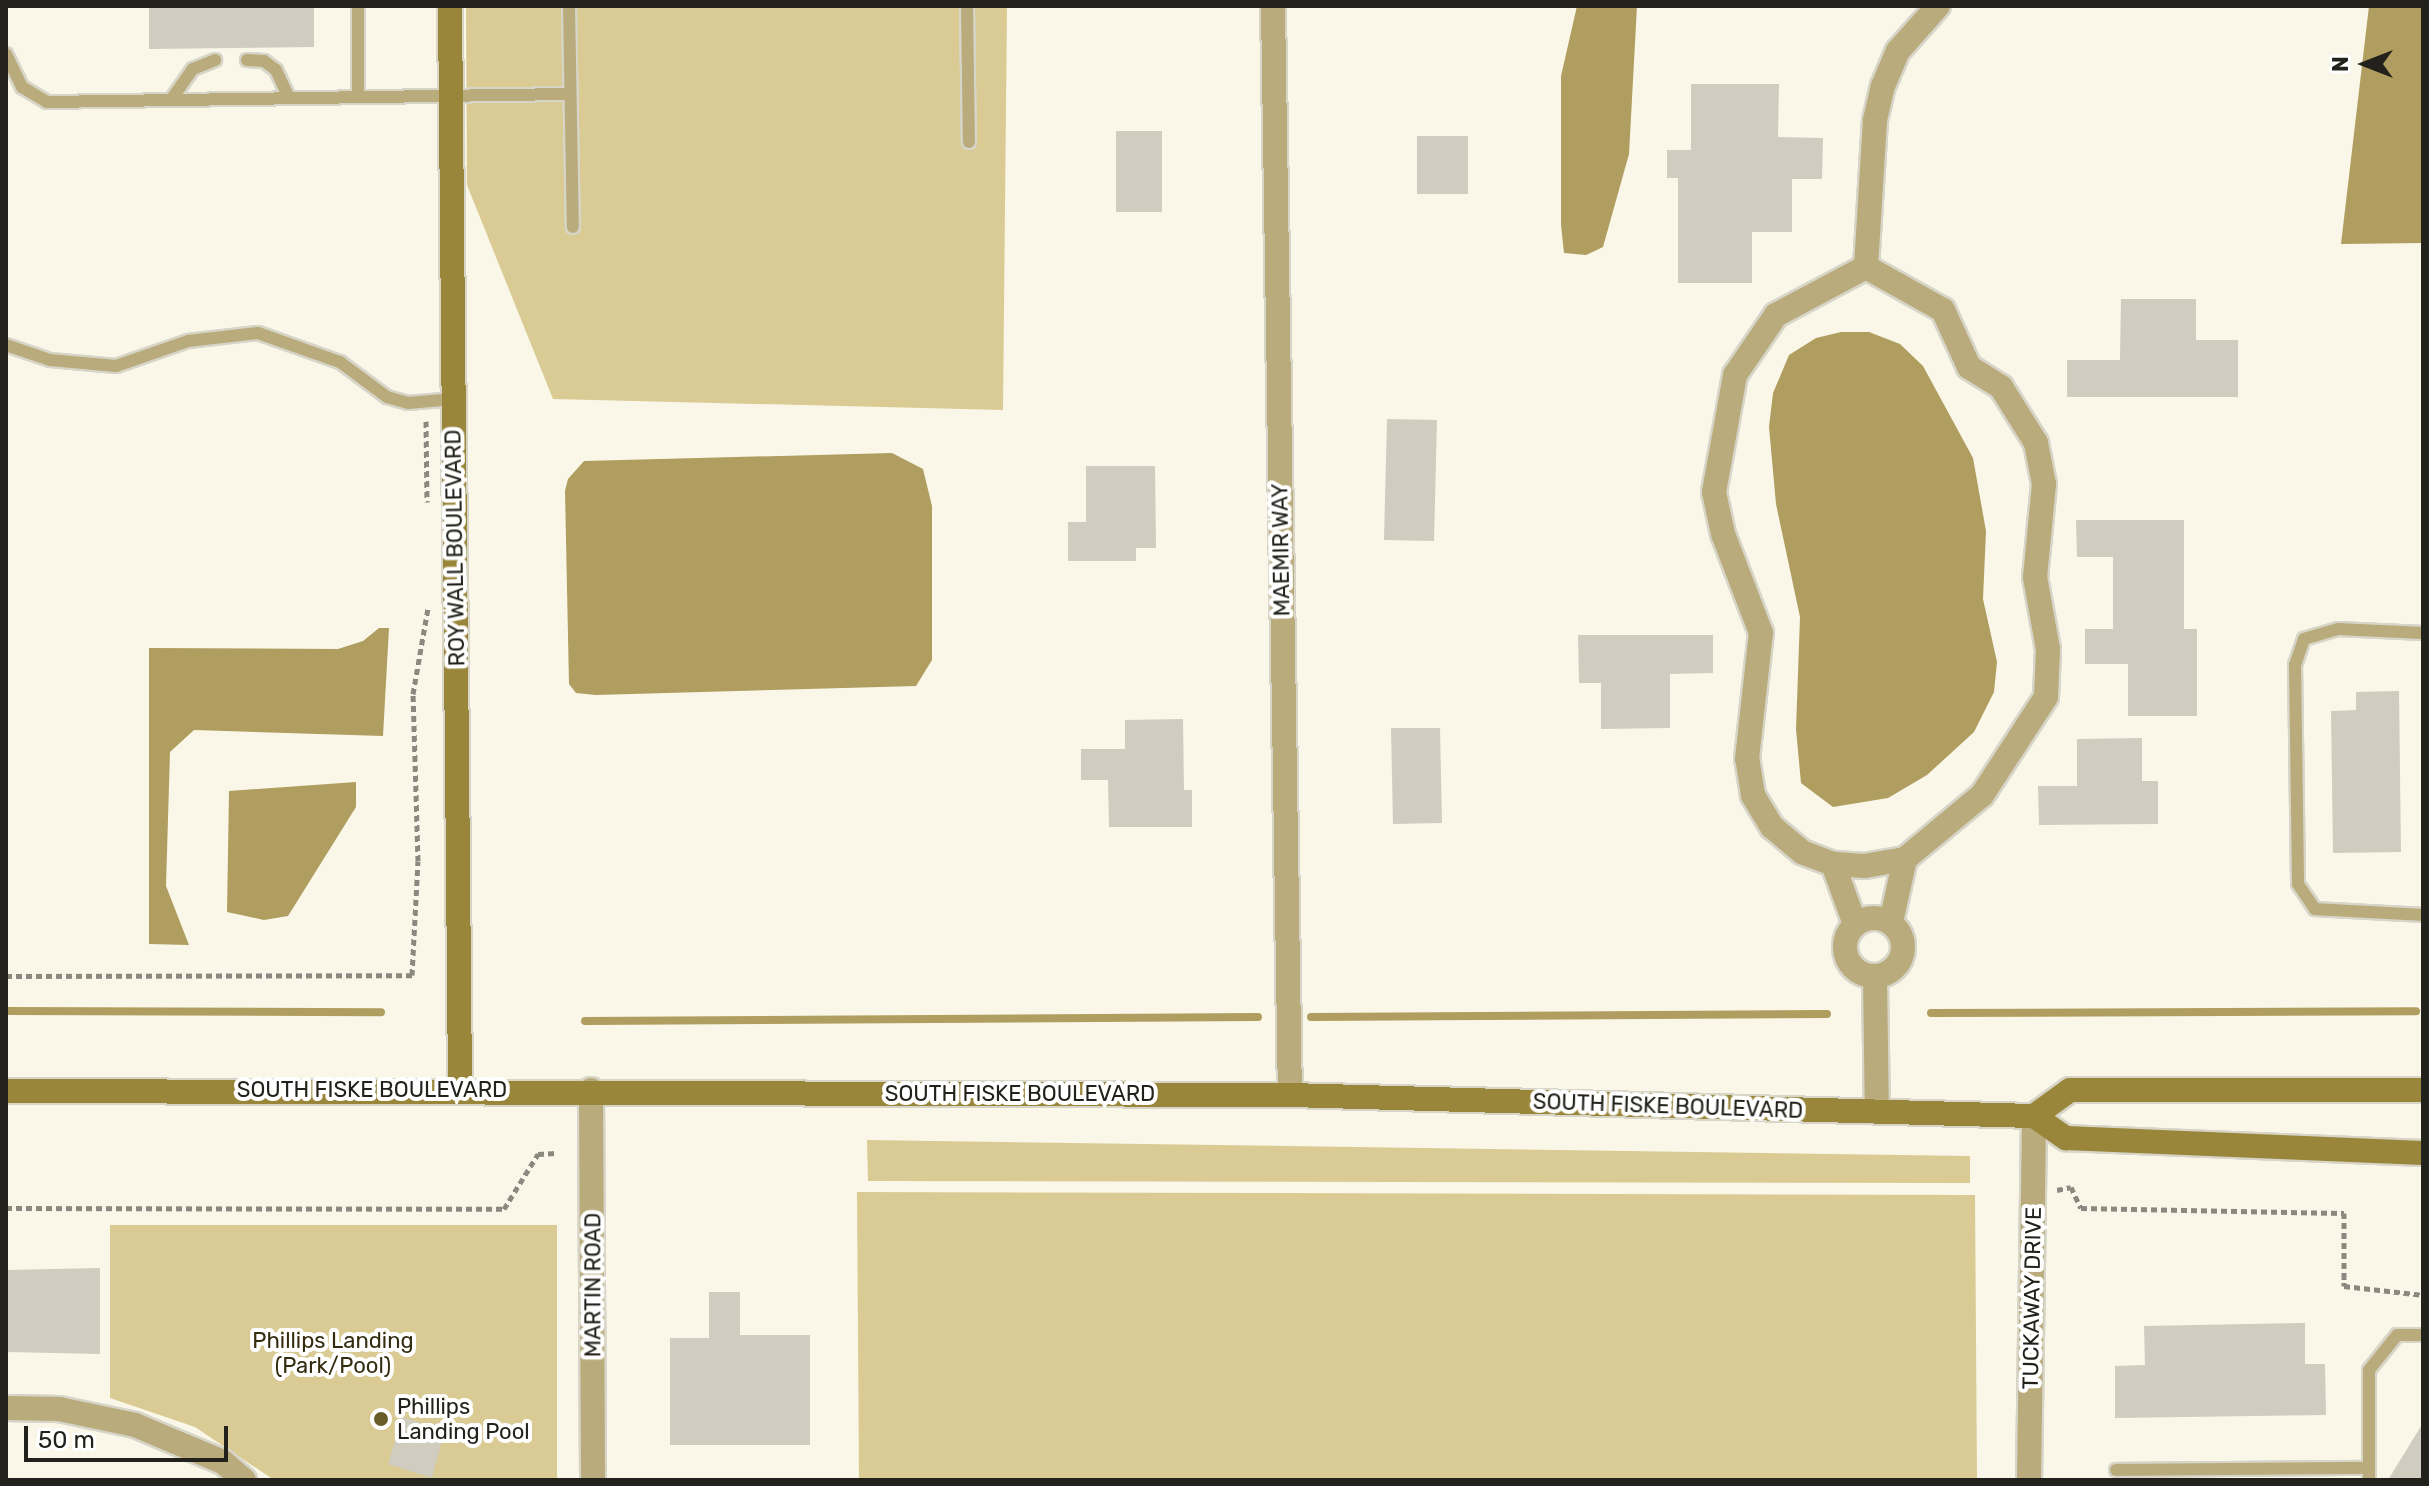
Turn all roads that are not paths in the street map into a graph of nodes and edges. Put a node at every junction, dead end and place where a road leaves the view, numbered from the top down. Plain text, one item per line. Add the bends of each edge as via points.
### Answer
1 (358, 6) edge
2 (450, 6) edge
3 (569, 6) edge
4 (967, 6) edge
5 (1273, 6) edge
6 (1938, 6) edge
7 (6, 54) edge
8 (215, 60) dead end
9 (247, 60) dead end
10 (570, 94) junction
11 (451, 96) junction
12 (358, 97) junction
13 (289, 98) junction
14 (171, 100) junction
15 (969, 142) dead end
16 (573, 227) dead end
17 (1866, 267) junction
18 (6, 345) edge
19 (454, 399) junction
20 (2423, 633) edge
21 (1905, 859) junction
22 (1833, 864) junction
23 (2423, 915) edge
24 (1891, 922) junction
25 (1855, 924) junction
26 (1875, 977) junction
27 (460, 1090) junction
28 (591, 1090) junction
29 (2423, 1090) edge
30 (6, 1091) edge
31 (1290, 1095) junction
32 (1877, 1112) junction
33 (2034, 1116) junction
34 (2423, 1153) edge
35 (2423, 1335) edge
36 (6, 1408) edge
37 (2116, 1470) dead end
38 (2369, 1474) edge
39 (244, 1480) edge
40 (593, 1480) edge
41 (2029, 1480) edge

1 - 12 lane
2 - 11 main road, ROY WALL BOULEVARD
3 - 10 lane
4 - 15 lane
5 - 31 street, MAEMIR WAY
6 - 17 street via 1898,51 1883,86 1875,120
7 - 14 lane via 22,87 47,102
8 - 14 lane via 193,69
9 - 13 lane via 264,61 276,70
10 - 11 lane
10 - 16 lane
11 - 12 lane
11 - 19 main road, ROY WALL BOULEVARD
12 - 13 lane
13 - 14 lane
17 - 21 street via 1943,310 1969,367 2001,387 2036,443 2044,484 2035,577 2048,649 2046,697 1982,795
17 - 22 street via 1776,315 1735,375 1714,492 1723,534 1761,633 1747,759 1753,795 1772,827 1802,852
18 - 19 lane via 50,360 116,366 188,341 258,333 340,362 387,397 408,403
19 - 27 main road, ROY WALL BOULEVARD
20 - 23 lane via 2338,629 2304,639 2295,665 2298,884 2315,909
21 - 22 street via 1864,866
21 - 24 street
22 - 25 street
24 - 25 street via 1873,917
24 - 26 street via 1902,937 1902,955 1893,970
25 - 26 street via 1845,940 1847,957 1858,971
26 - 32 street
27 - 28 main road, SOUTH FISKE BOULEVARD
27 - 30 main road, SOUTH FISKE BOULEVARD
28 - 31 main road, SOUTH FISKE BOULEVARD
28 - 40 street, MARTIN ROAD
29 - 33 main road via 2070,1090
31 - 32 main road, SOUTH FISKE BOULEVARD
32 - 33 main road, SOUTH FISKE BOULEVARD
33 - 34 main road via 2066,1138
33 - 41 street, TUCKAWAY DRIVE
35 - 38 lane via 2397,1335 2369,1370
36 - 39 street via 59,1409 135,1425 223,1462
37 - 38 lane

